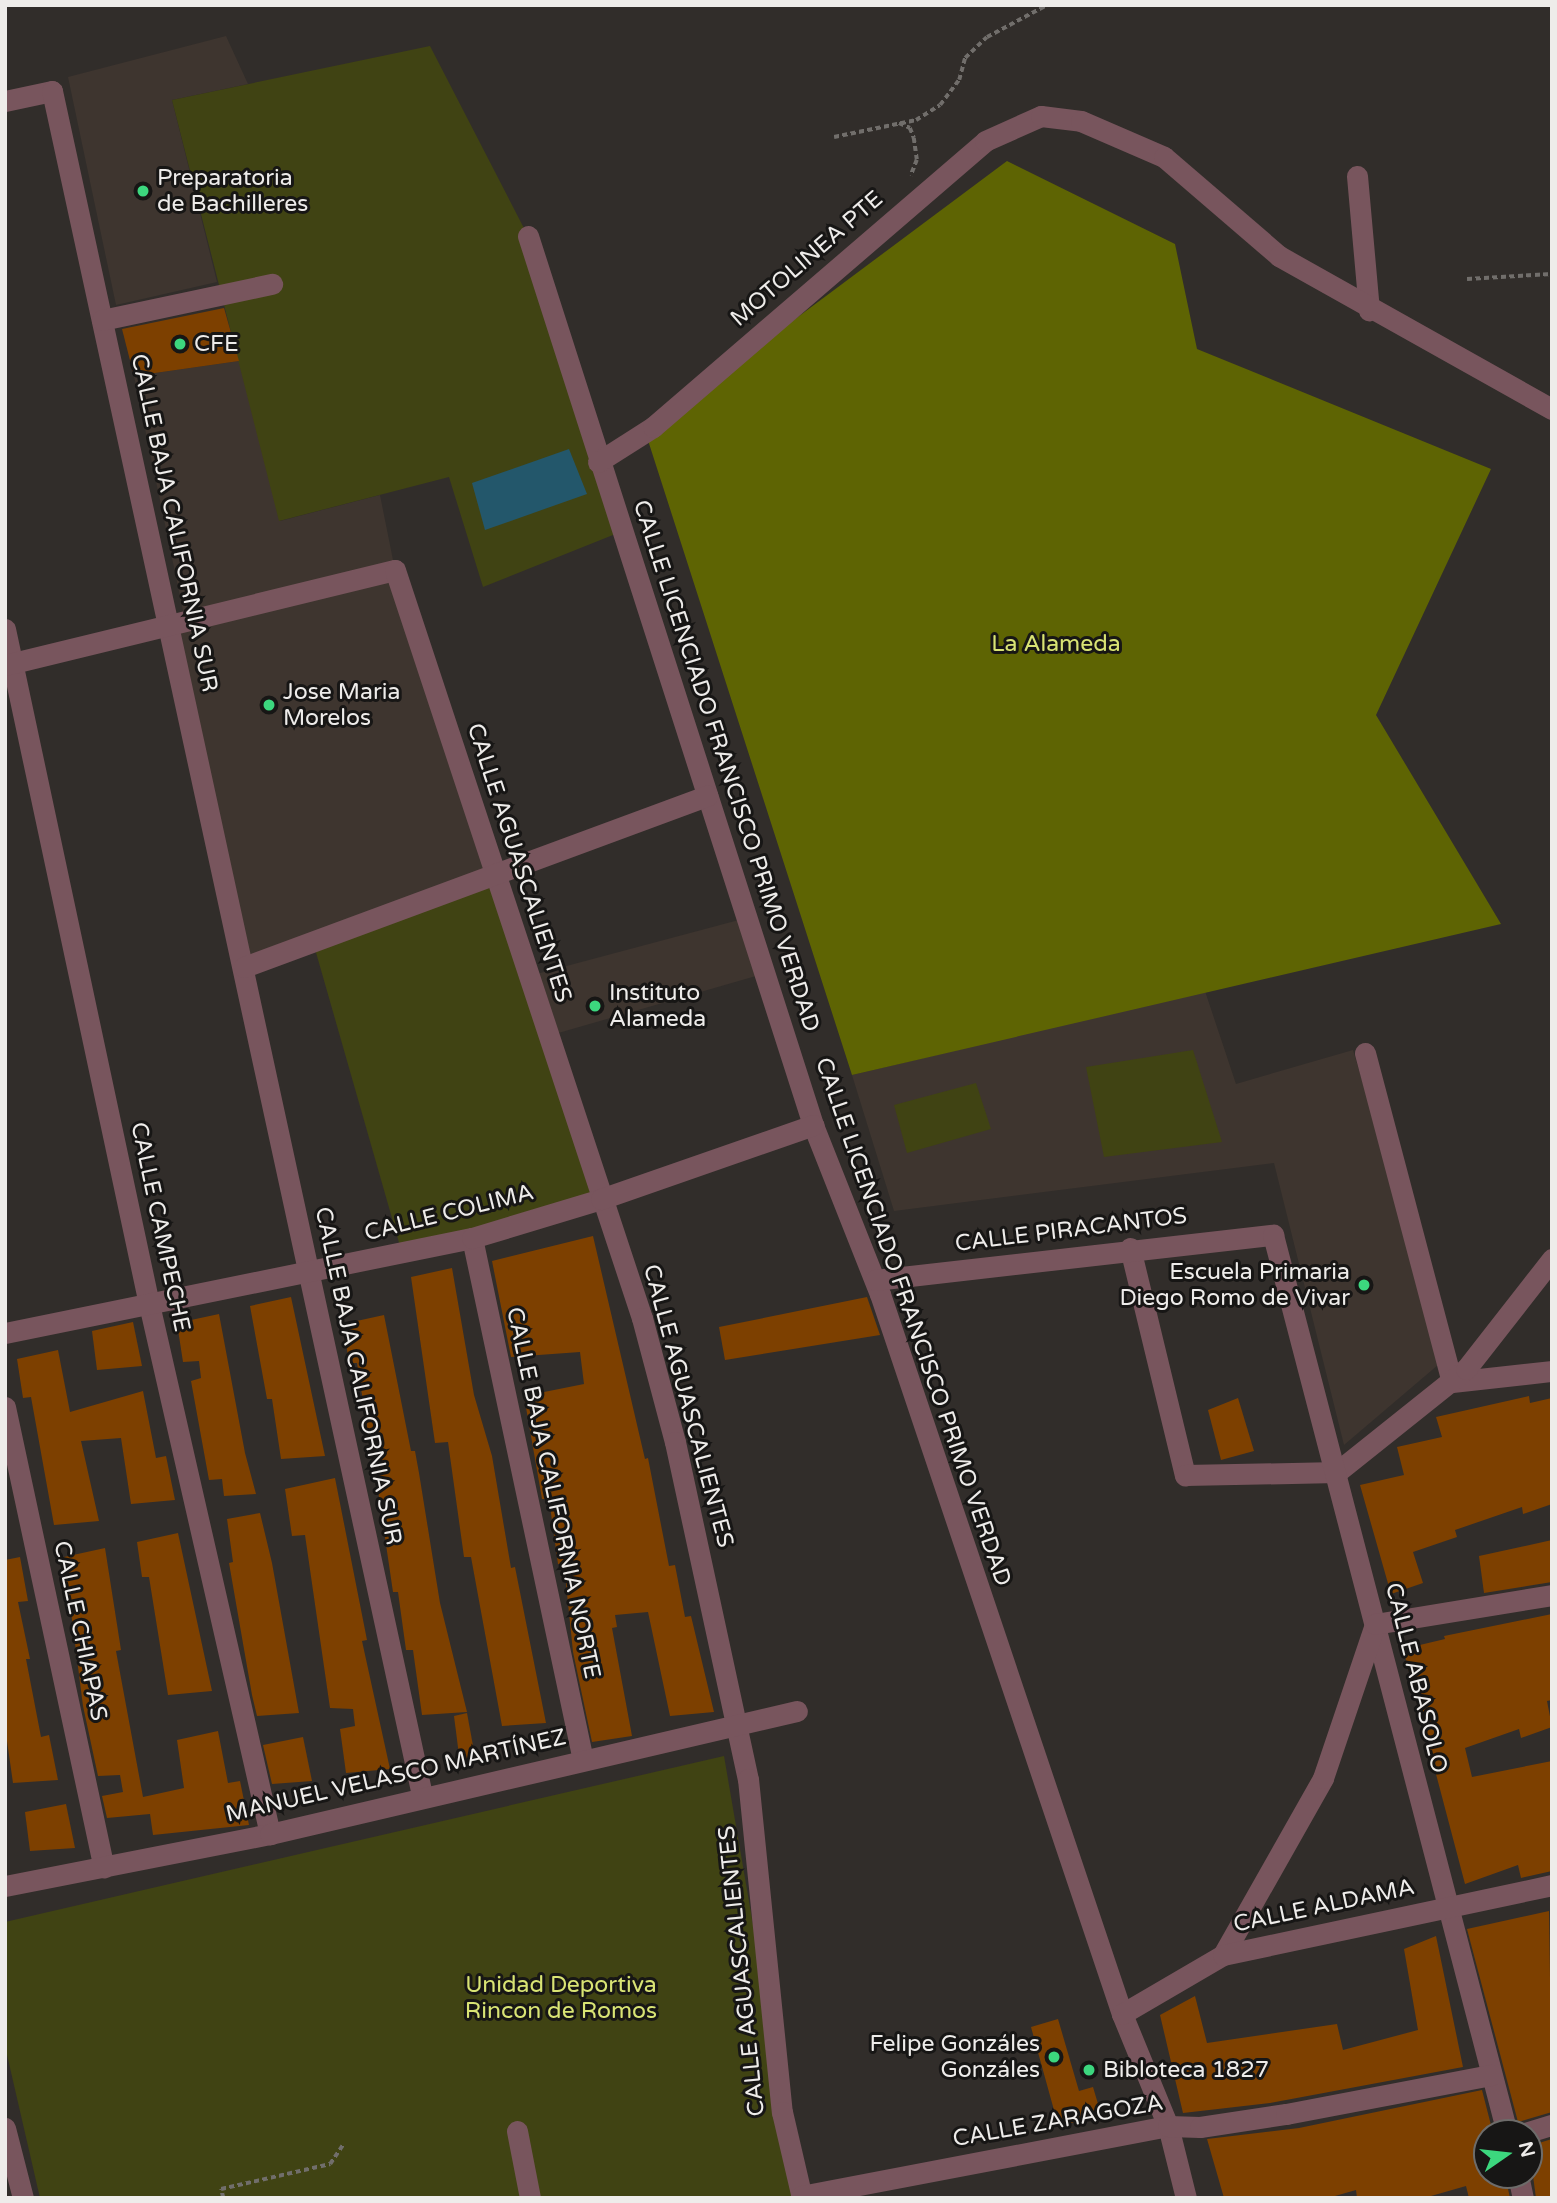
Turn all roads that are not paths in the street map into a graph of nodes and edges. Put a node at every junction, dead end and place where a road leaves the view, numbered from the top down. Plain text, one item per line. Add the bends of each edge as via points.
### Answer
1 (5, 101) edge
2 (1357, 176) dead end
3 (528, 236) dead end
4 (272, 284) dead end
5 (1370, 310) junction
6 (102, 320) junction
7 (1552, 409) edge
8 (598, 462) junction
9 (169, 625) junction
10 (5, 629) edge
11 (9, 664) edge
12 (707, 796) junction
13 (496, 874) junction
14 (244, 967) junction
15 (1365, 1053) dead end
16 (813, 1125) junction
17 (601, 1199) junction
18 (1273, 1235) joint
19 (472, 1238) junction
20 (1130, 1248) junction
21 (1552, 1259) edge
22 (309, 1273) junction
23 (876, 1280) junction
24 (149, 1304) junction
25 (5, 1333) edge
26 (1552, 1371) edge
27 (1452, 1382) junction
28 (5, 1407) edge
29 (1336, 1472) junction
30 (1552, 1595) edge
31 (1375, 1624) junction
32 (797, 1711) dead end
33 (739, 1725) junction
34 (583, 1760) junction
35 (422, 1795) junction
36 (270, 1835) junction
37 (104, 1867) junction
38 (1552, 1885) edge
39 (5, 1886) edge
40 (1448, 1906) junction
41 (1223, 1955) junction
42 (1122, 2014) junction
43 (1491, 2075) junction
44 (1503, 2119) edge
45 (1168, 2126) junction
46 (5, 2128) edge
47 (517, 2131) dead end
48 (802, 2197) edge
49 (23, 2198) edge
50 (530, 2198) edge
51 (1186, 2198) edge

1 - 6 street, CALLE BAJA CALIFORNIA SUR via 52,91
2 - 5 street
3 - 8 street, CALLE LICENCIADO FRANCISCO PRIMO VERDAD
4 - 6 street
5 - 7 street
5 - 8 street, MOTOLINEA PTE via 1253,238 1206,189 1164,157 1059,116 1041,116 985,141 653,427
6 - 9 street, CALLE BAJA CALIFORNIA SUR
8 - 12 street, CALLE LICENCIADO FRANCISCO PRIMO VERDAD
9 - 11 street
9 - 13 street, CALLE AGUASCALIENTES via 395,570
9 - 14 street, CALLE BAJA CALIFORNIA SUR
10 - 11 street, CALLE CAMPECHE
11 - 24 street, CALLE CAMPECHE
12 - 13 street
12 - 16 street, CALLE LICENCIADO FRANCISCO PRIMO VERDAD
13 - 14 street
13 - 17 street, CALLE AGUASCALIENTES
14 - 22 street, CALLE BAJA CALIFORNIA SUR
15 - 27 street
16 - 17 street, CALLE COLIMA
16 - 23 street, CALLE LICENCIADO FRANCISCO PRIMO VERDAD
17 - 19 street, CALLE COLIMA
17 - 33 street, CALLE AGUASCALIENTES via 642,1318 672,1429
18 - 20 street, CALLE PIRACANTOS
18 - 29 street, CALLE ABASOLO
19 - 22 street, CALLE COLIMA
19 - 34 street, CALLE BAJA CALIFORNIA NORTE
20 - 23 street, CALLE PIRACANTOS
20 - 29 street via 1185,1475
21 - 27 street
22 - 24 street, CALLE COLIMA
22 - 35 street, CALLE BAJA CALIFORNIA SUR
23 - 42 street, CALLE LICENCIADO FRANCISCO PRIMO VERDAD
24 - 25 street, CALLE COLIMA
24 - 36 street, CALLE CAMPECHE
26 - 27 street
27 - 29 street
28 - 37 street, CALLE CHIAPAS
29 - 31 street, CALLE ABASOLO
30 - 31 street
31 - 40 street, CALLE ABASOLO
31 - 41 street via 1323,1778
32 - 33 street, MANUEL VELASCO MARTÍNEZ
33 - 34 street, MANUEL VELASCO MARTÍNEZ
33 - 48 street, CALLE AGUASCALIENTES via 782,2112
34 - 35 street, MANUEL VELASCO MARTÍNEZ
35 - 36 street, MANUEL VELASCO MARTÍNEZ
36 - 37 street, MANUEL VELASCO MARTÍNEZ
37 - 39 street, MANUEL VELASCO MARTÍNEZ
38 - 40 street, CALLE ALDAMA
40 - 41 street, CALLE ALDAMA
40 - 43 street, CALLE ABASOLO
41 - 42 street, CALLE ALDAMA
42 - 45 street, CALLE LICENCIADO FRANCISCO PRIMO VERDAD
43 - 44 street, CALLE ABASOLO
43 - 45 street, CALLE ZARAGOZA via 1286,2114 1200,2127
45 - 48 street, CALLE ZARAGOZA
45 - 51 street, CALLE LICENCIADO FRANCISCO PRIMO VERDAD
46 - 49 street
47 - 50 street

